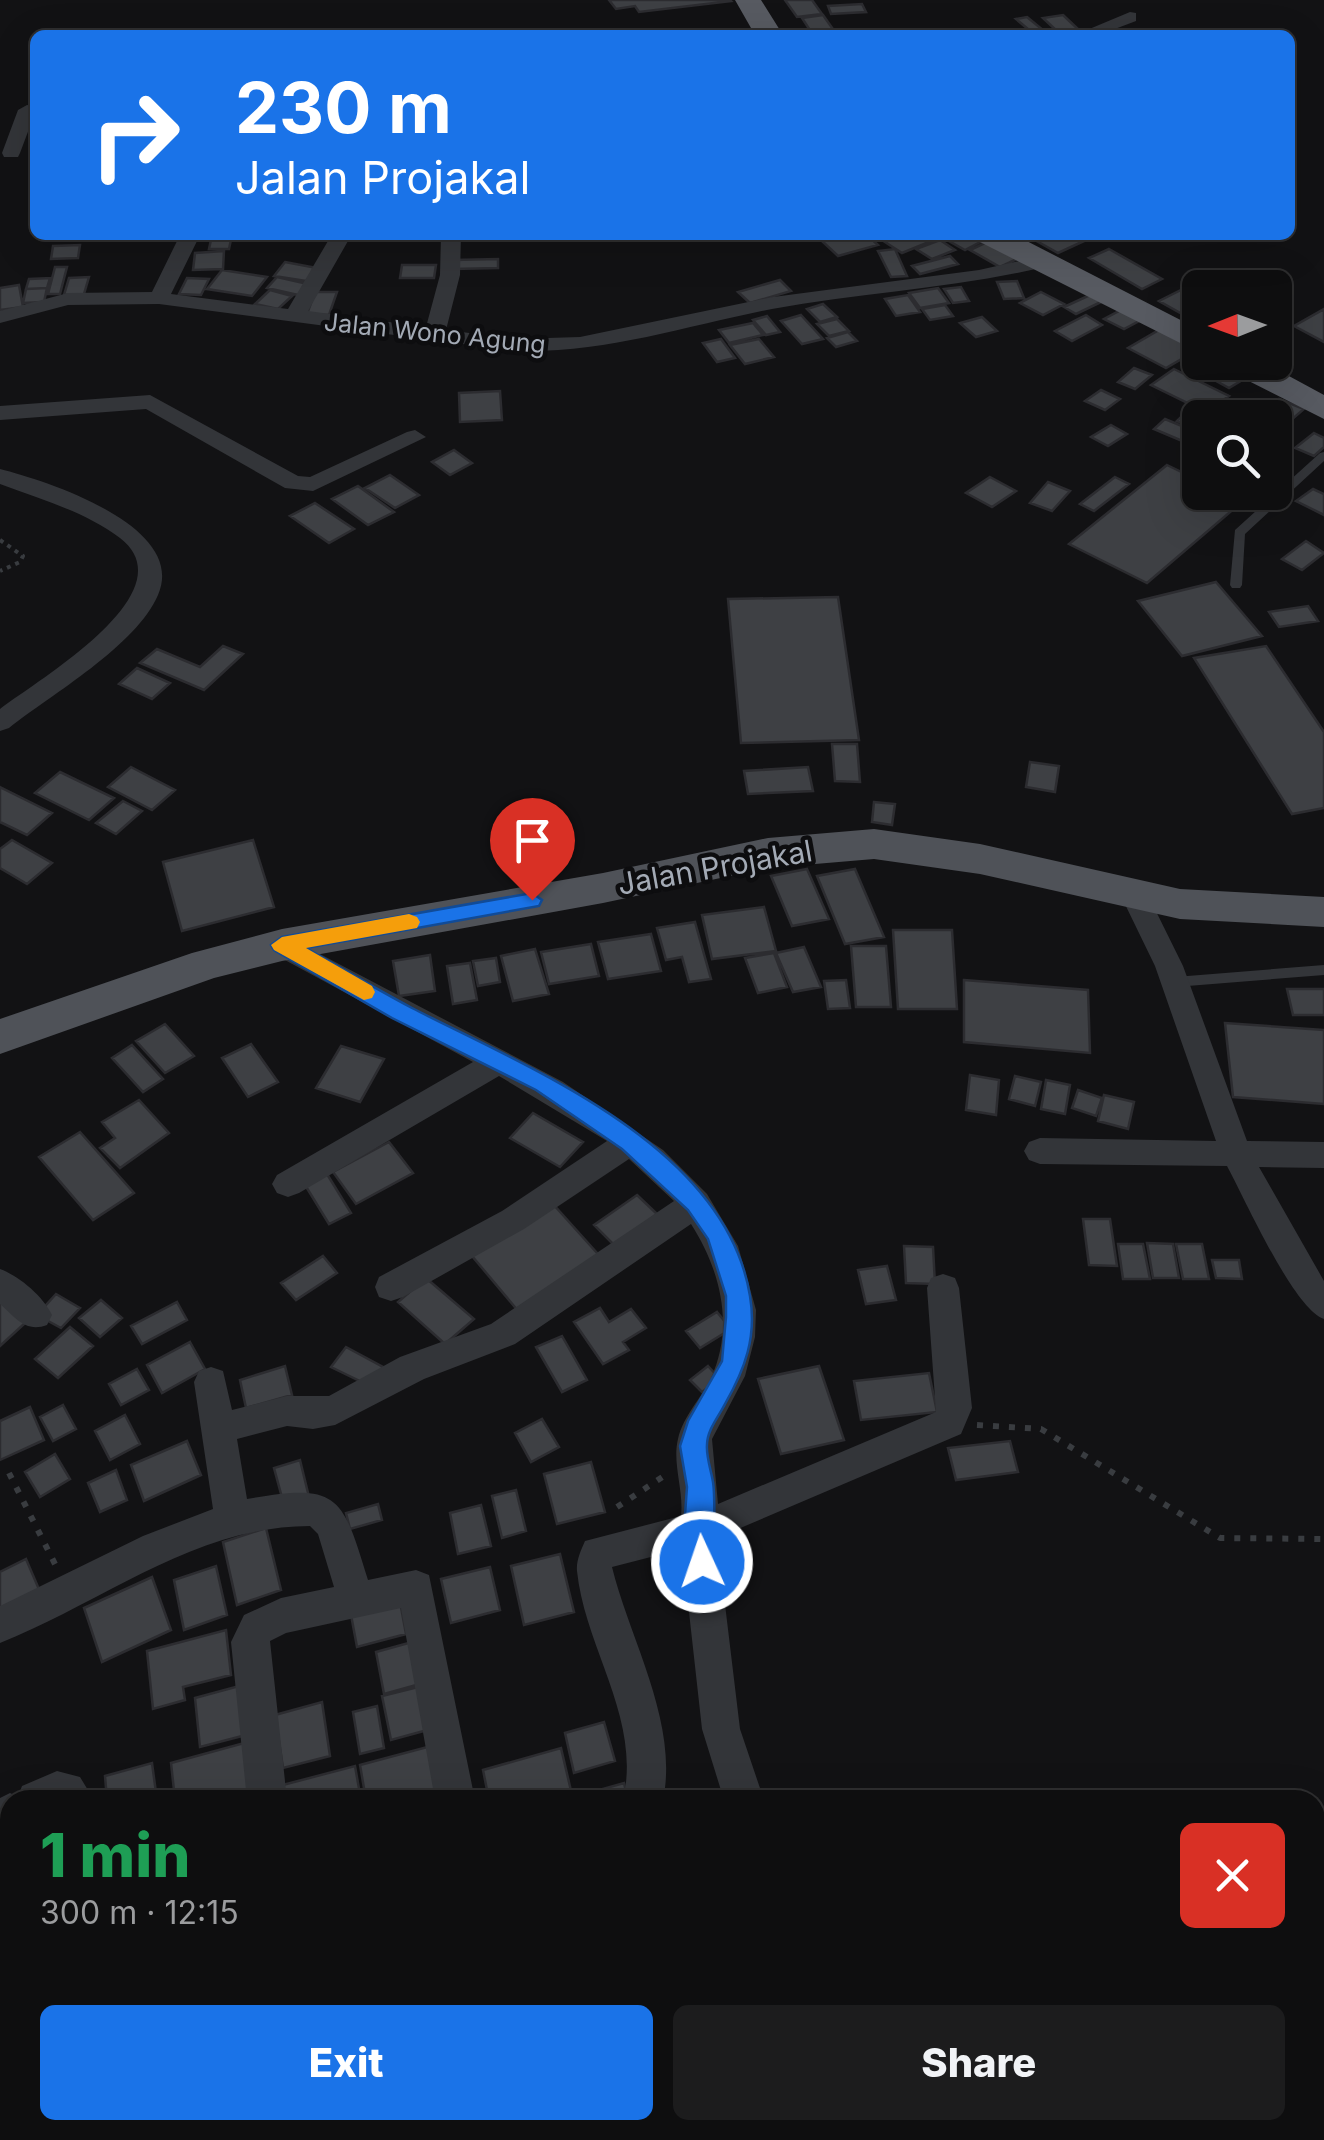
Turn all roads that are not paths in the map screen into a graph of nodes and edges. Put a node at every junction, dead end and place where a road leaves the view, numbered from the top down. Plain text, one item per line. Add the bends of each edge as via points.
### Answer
1 (748, 0) edge
2 (1130, 17) dead end
3 (766, 30) edge
4 (1097, 30) edge
5 (27, 110) dead end
6 (6, 154) edge
7 (188, 240) edge
8 (451, 240) edge
9 (1002, 240) edge
10 (338, 241) dead end
11 (1046, 261) junction
12 (159, 298) junction
13 (0, 317) edge
14 (294, 317) junction
15 (1182, 333) edge
16 (434, 334) junction
17 (1270, 380) edge
18 (1324, 409) edge
19 (0, 412) edge
20 (415, 437) dead end
21 (1324, 455) edge
22 (0, 476) edge
23 (1236, 585) dead end
24 (0, 722) edge
25 (1135, 896) junction
26 (1324, 912) edge
27 (282, 945) junction
28 (1324, 970) edge
29 (1175, 982) junction
30 (0, 1037) edge
31 (499, 1061) junction
32 (630, 1142) junction
33 (1040, 1152) dead end
34 (1236, 1154) junction
35 (1324, 1155) edge
36 (288, 1184) dead end
37 (696, 1203) junction
38 (0, 1283) edge
39 (390, 1287) dead end
40 (943, 1288) dead end
41 (1324, 1305) edge
42 (34, 1315) dead end
43 (211, 1382) dead end
44 (218, 1429) junction
45 (233, 1521) junction
46 (698, 1529) junction
47 (357, 1601) junction
48 (0, 1625) edge
49 (266, 1790) edge
50 (452, 1790) edge
51 (648, 1790) edge
52 (741, 1790) edge

1 - 3 highway
2 - 4 street
5 - 6 street
7 - 12 street
8 - 16 street via 450,274
9 - 11 highway
10 - 14 street
11 - 15 highway
11 - 16 street, Jalan Wono Agung via 997,275 774,303 568,347
12 - 13 street, Jalan Wono Agung via 68,299
12 - 14 street, Jalan Wono Agung
14 - 16 street, Jalan Wono Agung
17 - 18 highway
19 - 20 street via 150,402 293,483 313,484
21 - 23 lane via 1239,533
22 - 24 street via 138,540 149,566 147,592 124,622
25 - 26 main road, Jalan Projakal
25 - 27 main road, Jalan Projakal via 980,859 874,844 768,853
25 - 29 street
27 - 30 main road, Jalan Projakal via 207,964
27 - 31 street
28 - 29 lane
29 - 34 street
31 - 32 street
31 - 36 street
32 - 37 street
32 - 39 street via 513,1220
33 - 34 street
34 - 35 street
34 - 41 street
37 - 44 street via 503,1334 412,1368 335,1410 287,1411
37 - 46 street via 719,1236 738,1296 735,1363 693,1446 701,1487
38 - 42 street
40 - 46 street via 954,1408 949,1423
43 - 44 street
44 - 45 street
45 - 47 street via 297,1506 318,1509 333,1526
45 - 48 street via 110,1570
46 - 51 street via 608,1549 598,1553 594,1568 646,1746
46 - 52 street via 720,1729
47 - 49 street via 282,1616 258,1628 250,1642
47 - 50 street via 416,1588

